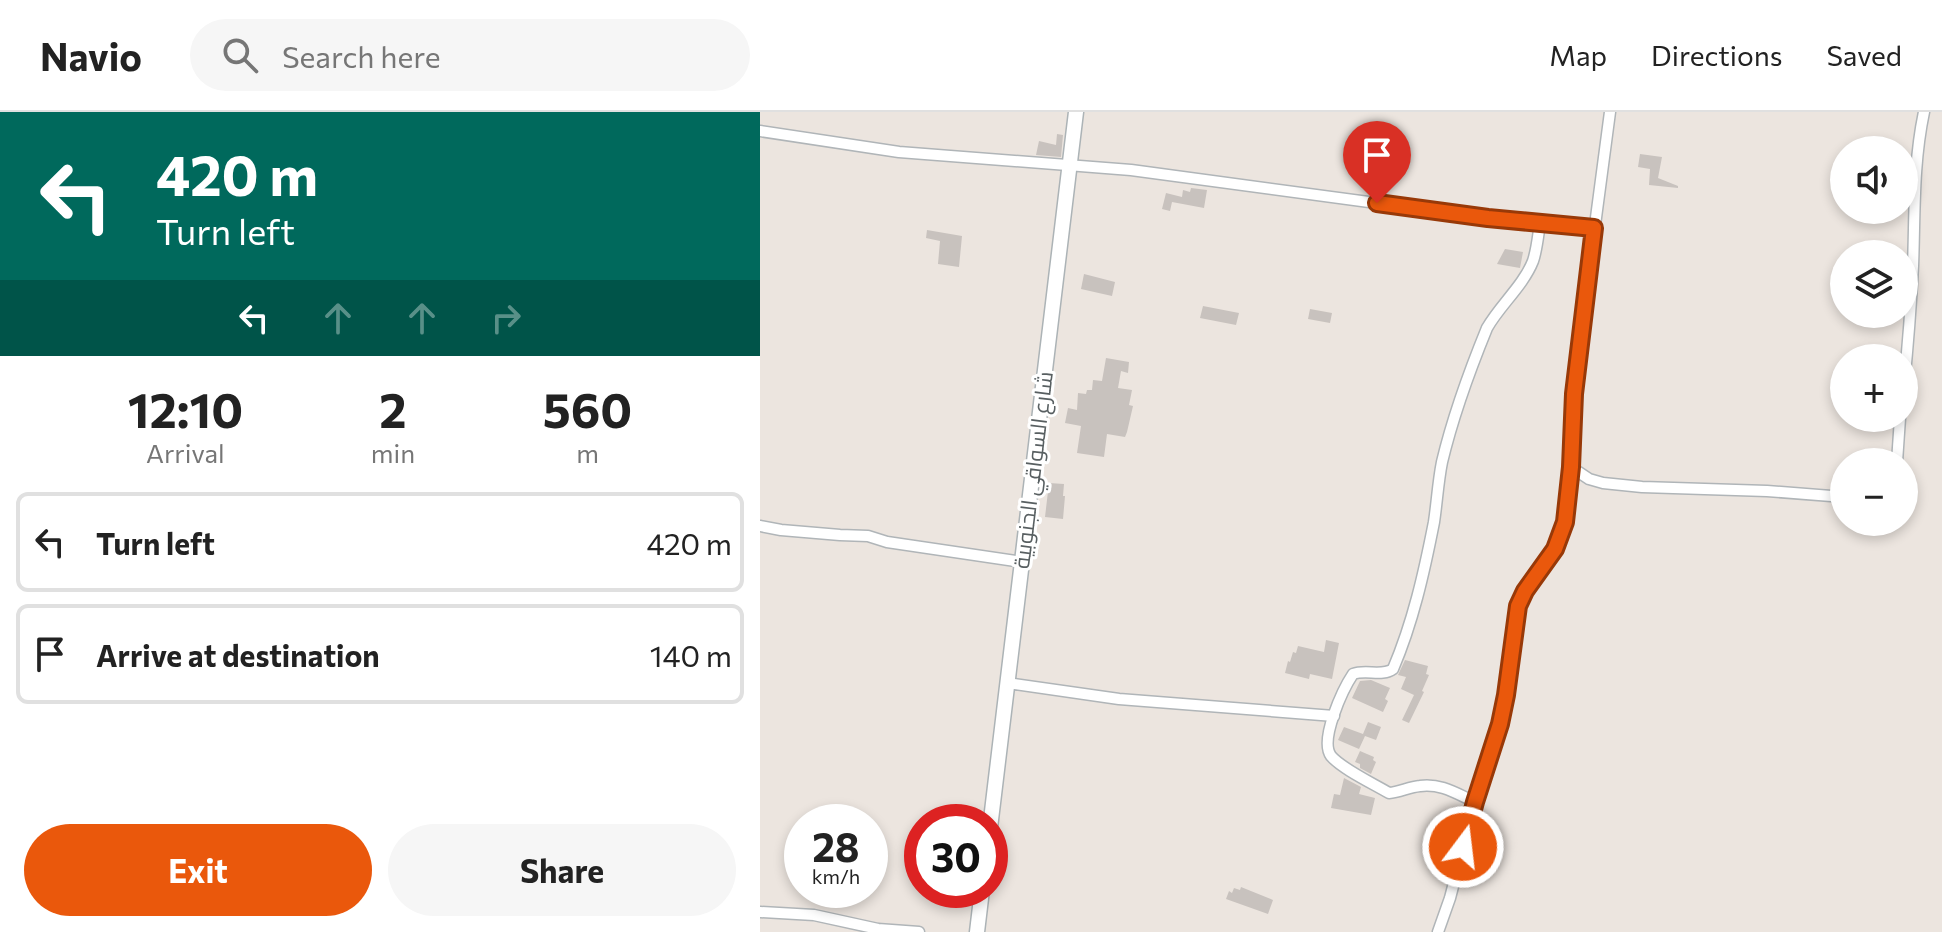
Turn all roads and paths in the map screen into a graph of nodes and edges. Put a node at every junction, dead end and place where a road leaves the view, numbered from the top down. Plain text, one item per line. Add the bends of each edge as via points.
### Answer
1 (1076, 112) edge
2 (1610, 112) edge
3 (1924, 112) edge
4 (760, 131) edge
5 (1069, 165) junction
6 (1540, 223) junction
7 (1594, 228) junction
8 (1907, 344) edge
9 (1571, 467) junction
10 (1830, 496) edge
11 (760, 526) edge
12 (1022, 562) junction
13 (1007, 683) junction
14 (1334, 716) junction
15 (1475, 802) junction
16 (993, 804) edge
17 (980, 908) edge
18 (760, 912) edge
19 (919, 932) edge
20 (977, 932) edge
21 (1438, 932) edge

1 - 5 street, شارع السواقي الجنوبية
2 - 7 street
3 - 8 street via 1913,189
4 - 5 street via 899,152
5 - 6 street
5 - 12 street, شارع السواقي الجنوبية
6 - 7 street
6 - 14 street via 1533,261 1487,328 1462,391 1409,632 1388,673 1353,674
7 - 9 street via 1574,394
9 - 10 street via 1603,483
9 - 15 street via 1559,541 1518,606 1500,724
11 - 12 street via 868,536
12 - 13 street, شارع السواقي الجنوبية
13 - 14 street via 1119,699
13 - 16 street, شارع السواقي الجنوبية
14 - 15 street via 1327,747 1340,764 1389,793 1433,785
15 - 21 street
17 - 20 street
18 - 19 street

